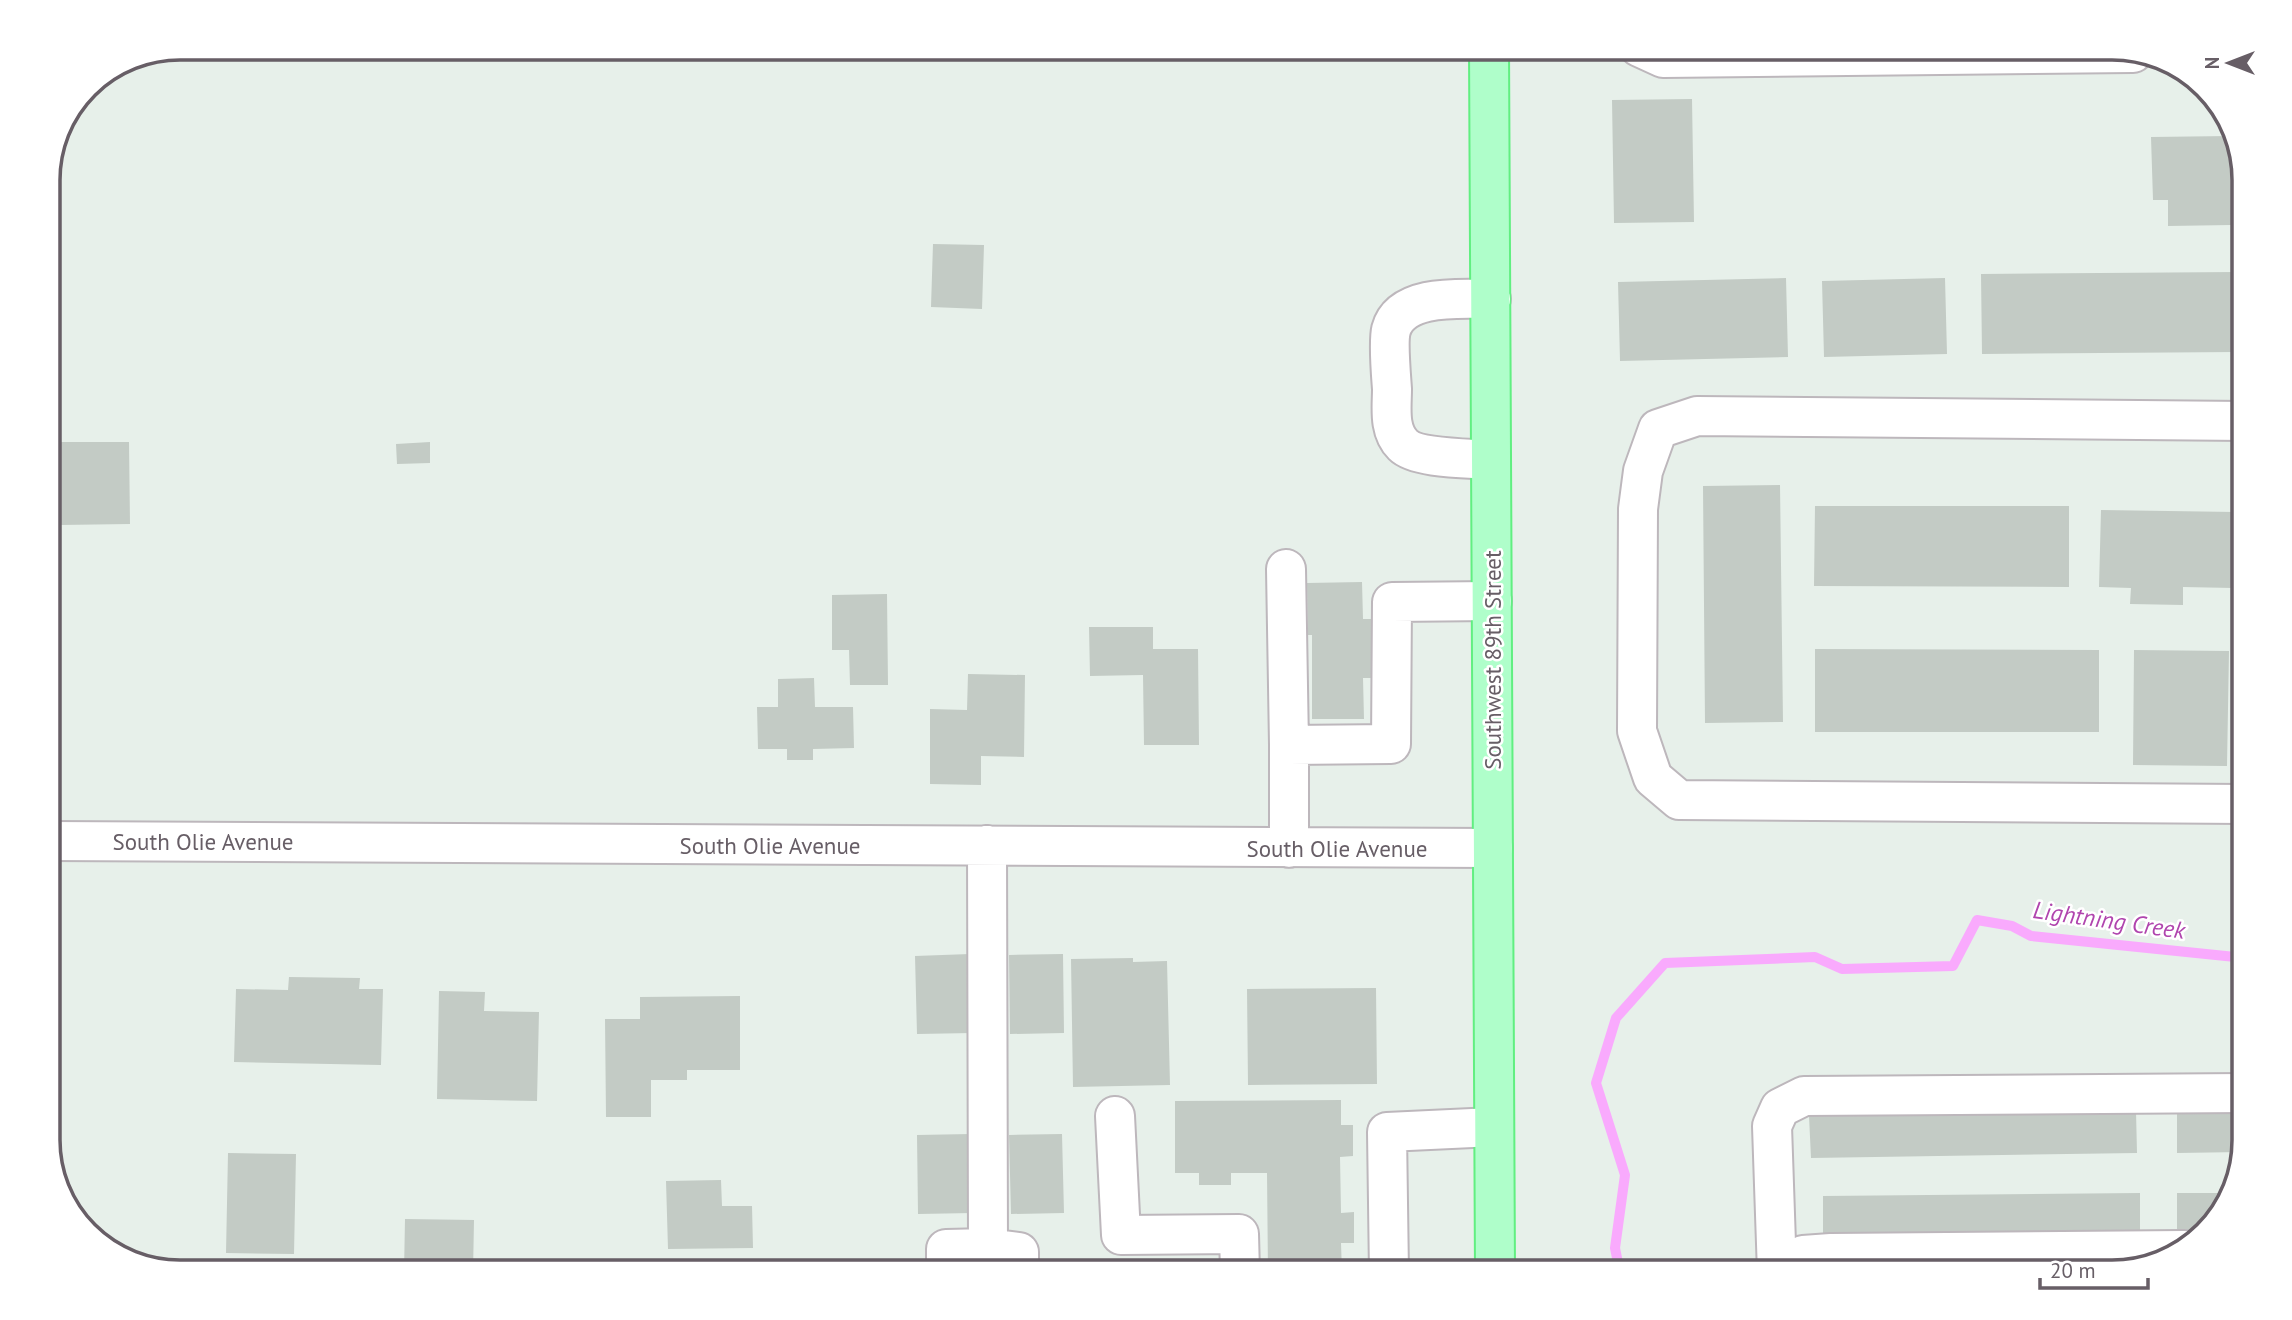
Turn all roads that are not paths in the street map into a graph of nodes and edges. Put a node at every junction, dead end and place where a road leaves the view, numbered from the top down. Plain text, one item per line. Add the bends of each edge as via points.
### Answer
1 (1489, 60) edge
2 (1491, 299) junction
3 (2232, 421) edge
4 (1492, 460) junction
5 (1286, 569) dead end
6 (1492, 601) junction
7 (1289, 745) junction
8 (2232, 804) edge
9 (60, 841) edge
10 (987, 845) junction
11 (1289, 848) junction
12 (1493, 848) junction
13 (2232, 1093) edge
14 (1115, 1116) dead end
15 (1494, 1127) junction
16 (988, 1248) junction
17 (2160, 1250) edge
18 (946, 1260) edge
19 (1019, 1260) edge
20 (1240, 1260) edge
21 (1389, 1260) edge
22 (1495, 1260) edge
23 (1776, 1260) edge
24 (1795, 1260) edge

1 - 2 main road, Southwest 89th Street
2 - 4 main road, Southwest 89th Street
2 - 4 street via 1418,303 1391,329 1392,425 1404,446 1427,455
3 - 8 street via 1697,416 1658,429 1643,471 1638,509 1637,731 1653,778 1679,800
4 - 6 main road, Southwest 89th Street
5 - 7 street
6 - 7 street via 1392,602 1391,744
6 - 12 main road, Southwest 89th Street
7 - 11 street
9 - 10 street, South Olie Avenue
10 - 11 street, South Olie Avenue
10 - 16 street
11 - 12 street, South Olie Avenue
12 - 15 main road, Southwest 89th Street
13 - 23 street via 1804,1096 1780,1108 1772,1126
14 - 20 street via 1121,1235 1239,1234
15 - 21 street via 1387,1132
15 - 22 main road, Southwest 89th Street
16 - 18 street via 946,1249
16 - 19 street via 1019,1252
17 - 24 street via 1831,1253

